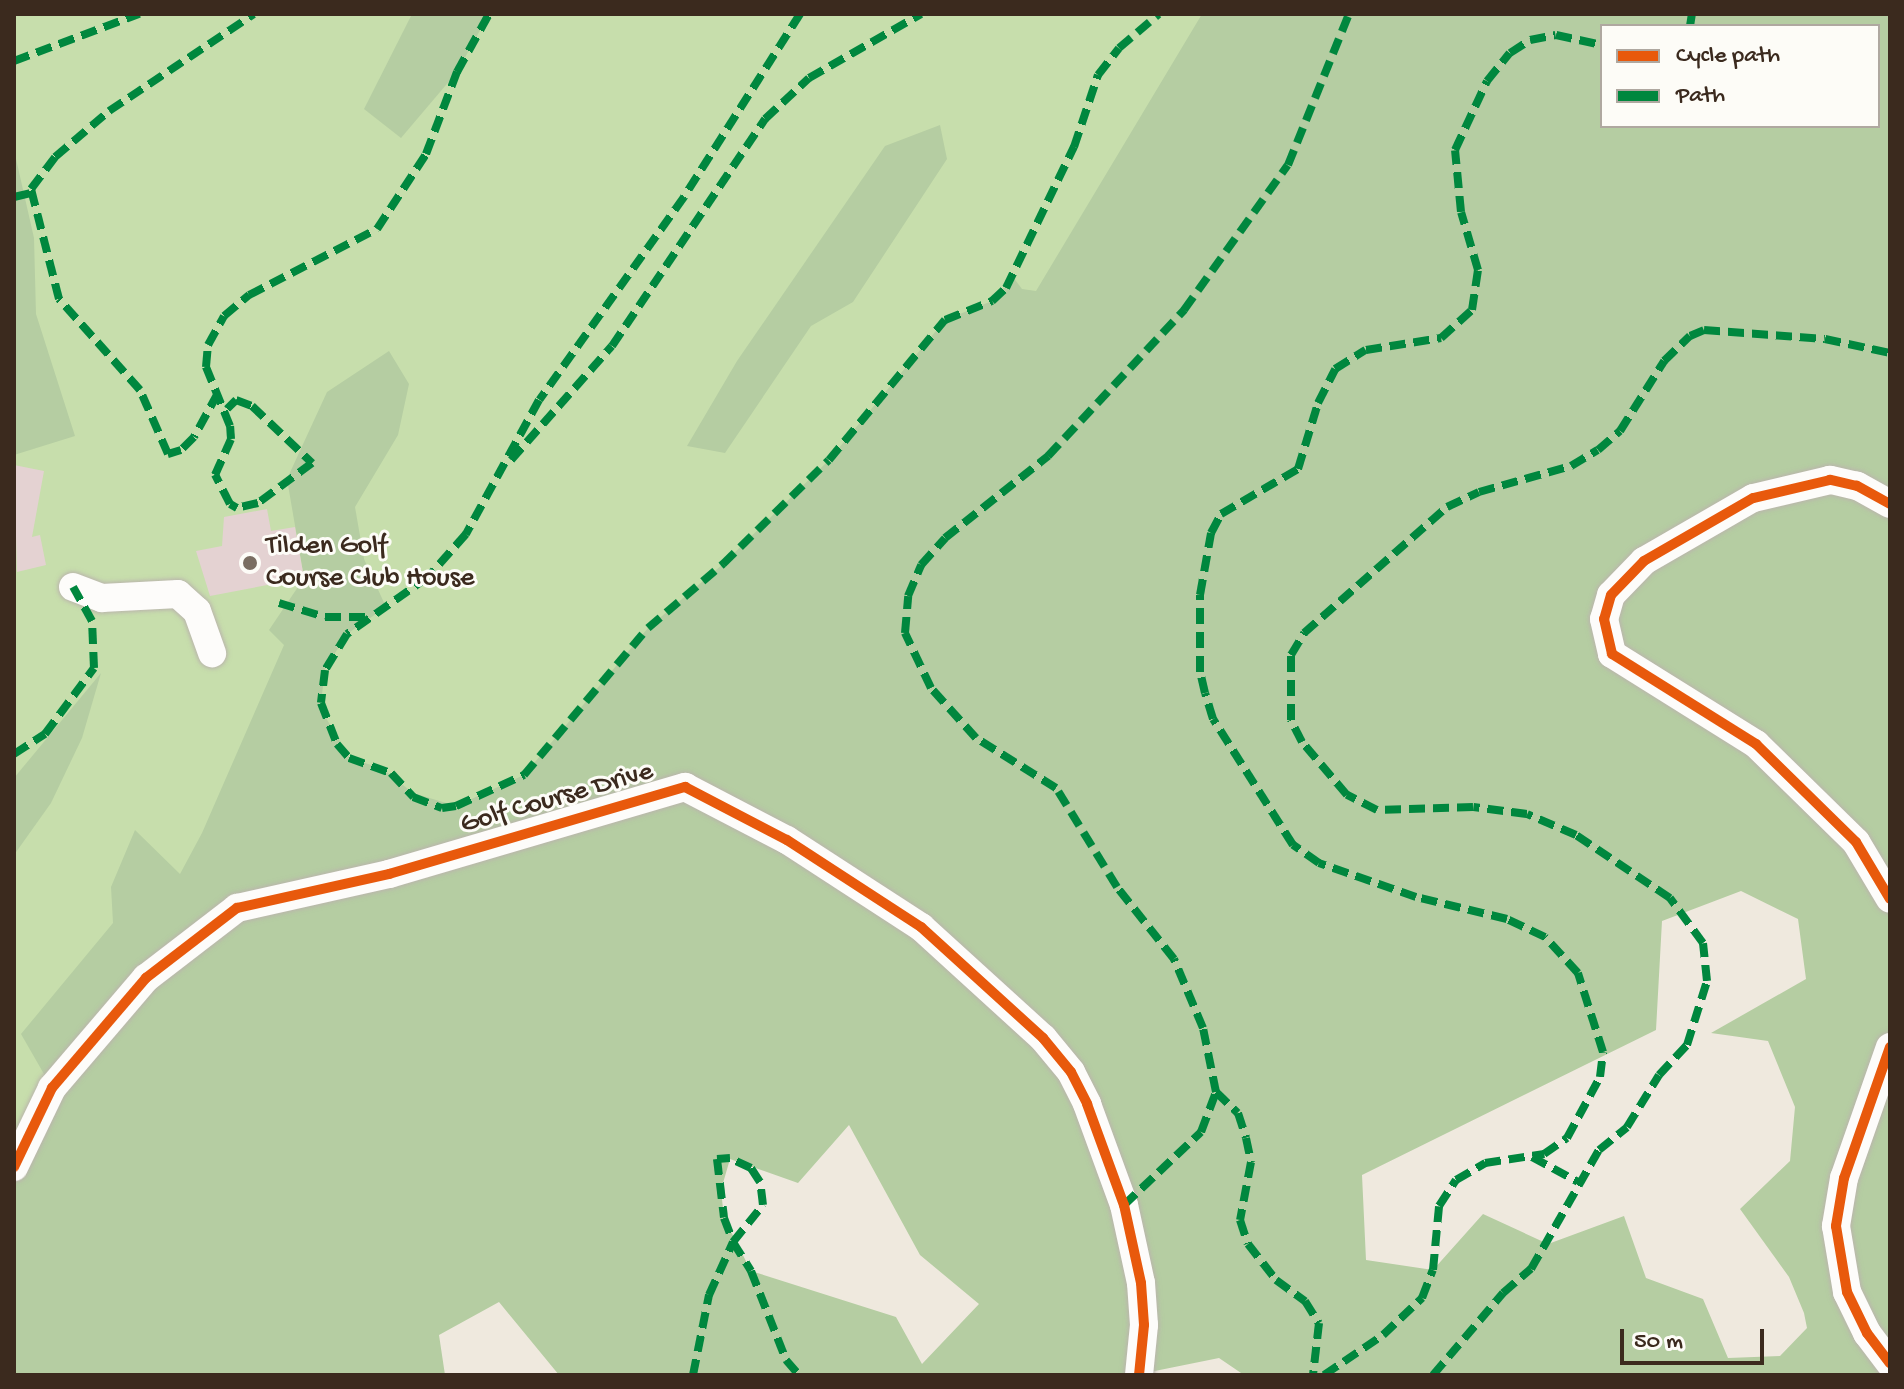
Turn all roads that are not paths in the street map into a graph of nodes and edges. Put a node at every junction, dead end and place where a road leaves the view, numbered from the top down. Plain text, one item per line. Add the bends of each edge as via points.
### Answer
1 (1890, 504) edge
2 (73, 587) dead end
3 (212, 653) dead end
4 (1890, 899) edge
5 (1890, 1047) edge
6 (14, 1167) edge
7 (1890, 1363) edge
8 (1139, 1375) edge

1 - 4 street via 1857,486 1830,480 1790,485 1753,498 1644,561 1611,595 1604,619 1612,654 1756,744 1856,842
2 - 3 street via 102,598 178,594 197,611
5 - 7 street via 1844,1178 1836,1226 1847,1292 1867,1333
6 - 8 street, Golf Course Drive via 52,1088 146,978 237,908 389,874 685,787 787,840 921,927 1043,1038 1071,1072 1124,1205 1141,1283

